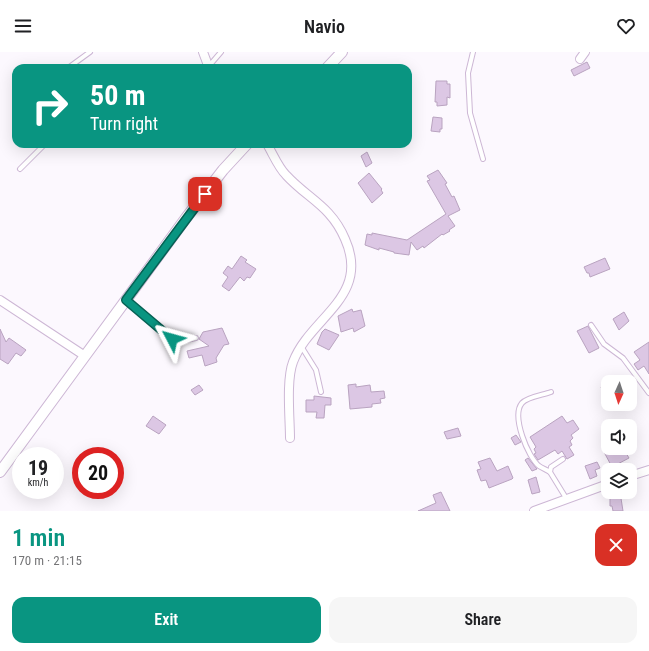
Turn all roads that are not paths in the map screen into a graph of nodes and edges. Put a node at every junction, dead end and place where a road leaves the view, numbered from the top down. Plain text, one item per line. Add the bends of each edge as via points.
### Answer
1 (90, 52) edge
2 (203, 52) edge
3 (221, 52) edge
4 (342, 52) edge
5 (474, 52) edge
6 (74, 64) edge
7 (208, 64) edge
8 (211, 64) edge
9 (331, 64) edge
10 (41, 148) edge
11 (242, 148) edge
12 (269, 148) edge
13 (483, 159) dead end
14 (20, 169) dead end
15 (0, 300) edge
16 (126, 300) junction
17 (591, 325) dead end
18 (196, 338) dead end
19 (301, 346) junction
20 (85, 356) junction
21 (321, 392) dead end
22 (551, 392) dead end
23 (649, 394) edge
24 (290, 438) dead end
25 (564, 459) dead end
26 (649, 470) edge
27 (0, 472) edge
28 (550, 472) junction
29 (637, 474) edge
30 (601, 486) edge
31 (566, 498) junction
32 (534, 511) edge

1 - 6 lane
2 - 7 street
3 - 8 lane
4 - 9 street
5 - 13 lane via 468,73 470,113
10 - 14 lane
11 - 16 street
12 - 19 street via 282,171 332,216 346,240 350,253 350,282 335,306
15 - 20 street
16 - 18 lane via 172,339 181,341
16 - 20 street
17 - 23 lane via 604,344 623,358
19 - 21 lane via 316,370
19 - 24 street via 290,376
20 - 27 street
22 - 28 lane via 525,401 519,415 524,441 539,466
25 - 28 lane via 551,467
26 - 29 street
28 - 31 lane
30 - 31 street
31 - 32 street

